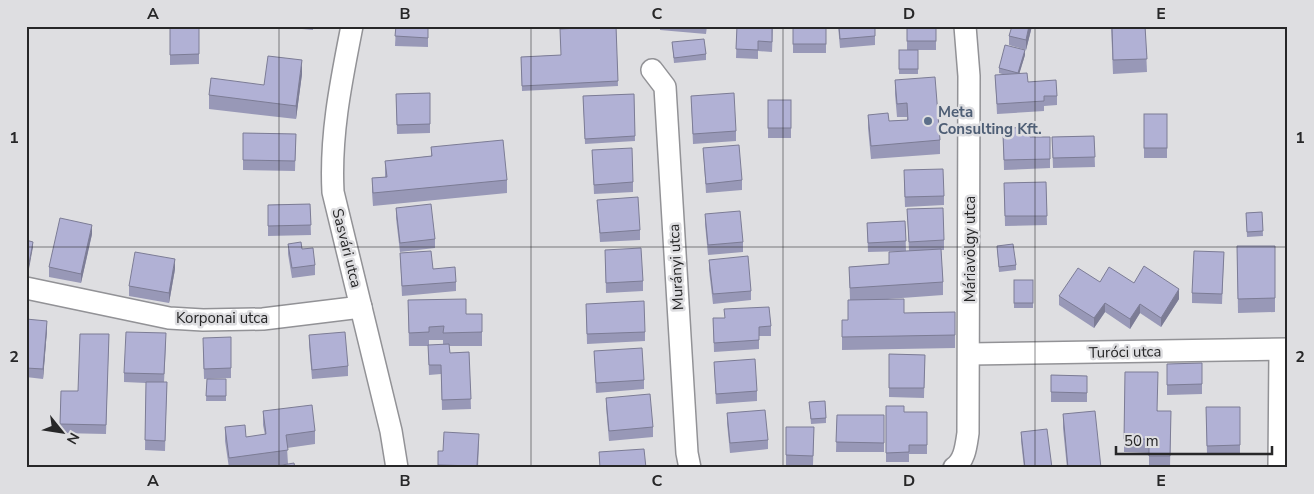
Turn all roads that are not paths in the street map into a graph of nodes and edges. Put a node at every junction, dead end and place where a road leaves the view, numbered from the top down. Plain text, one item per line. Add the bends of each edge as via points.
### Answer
1 (352, 26) edge
2 (965, 26) edge
3 (652, 70) dead end
4 (26, 288) edge
5 (361, 307) junction
6 (1284, 349) edge
7 (970, 354) junction
8 (397, 468) edge
9 (690, 468) edge
10 (954, 468) edge
11 (1279, 468) edge

1 - 5 street, Sasvári utca via 334,118 331,160 333,192
2 - 7 street, Máriavölgy utca via 969,76
3 - 9 street, Murányi utca via 665,87
4 - 5 street, Korponai utca via 169,318 203,320 263,319
5 - 8 street, Sasvári utca
6 - 7 street, Turóci utca
6 - 11 street, Turóci utca
7 - 10 street, Máriavölgy utca via 966,450

